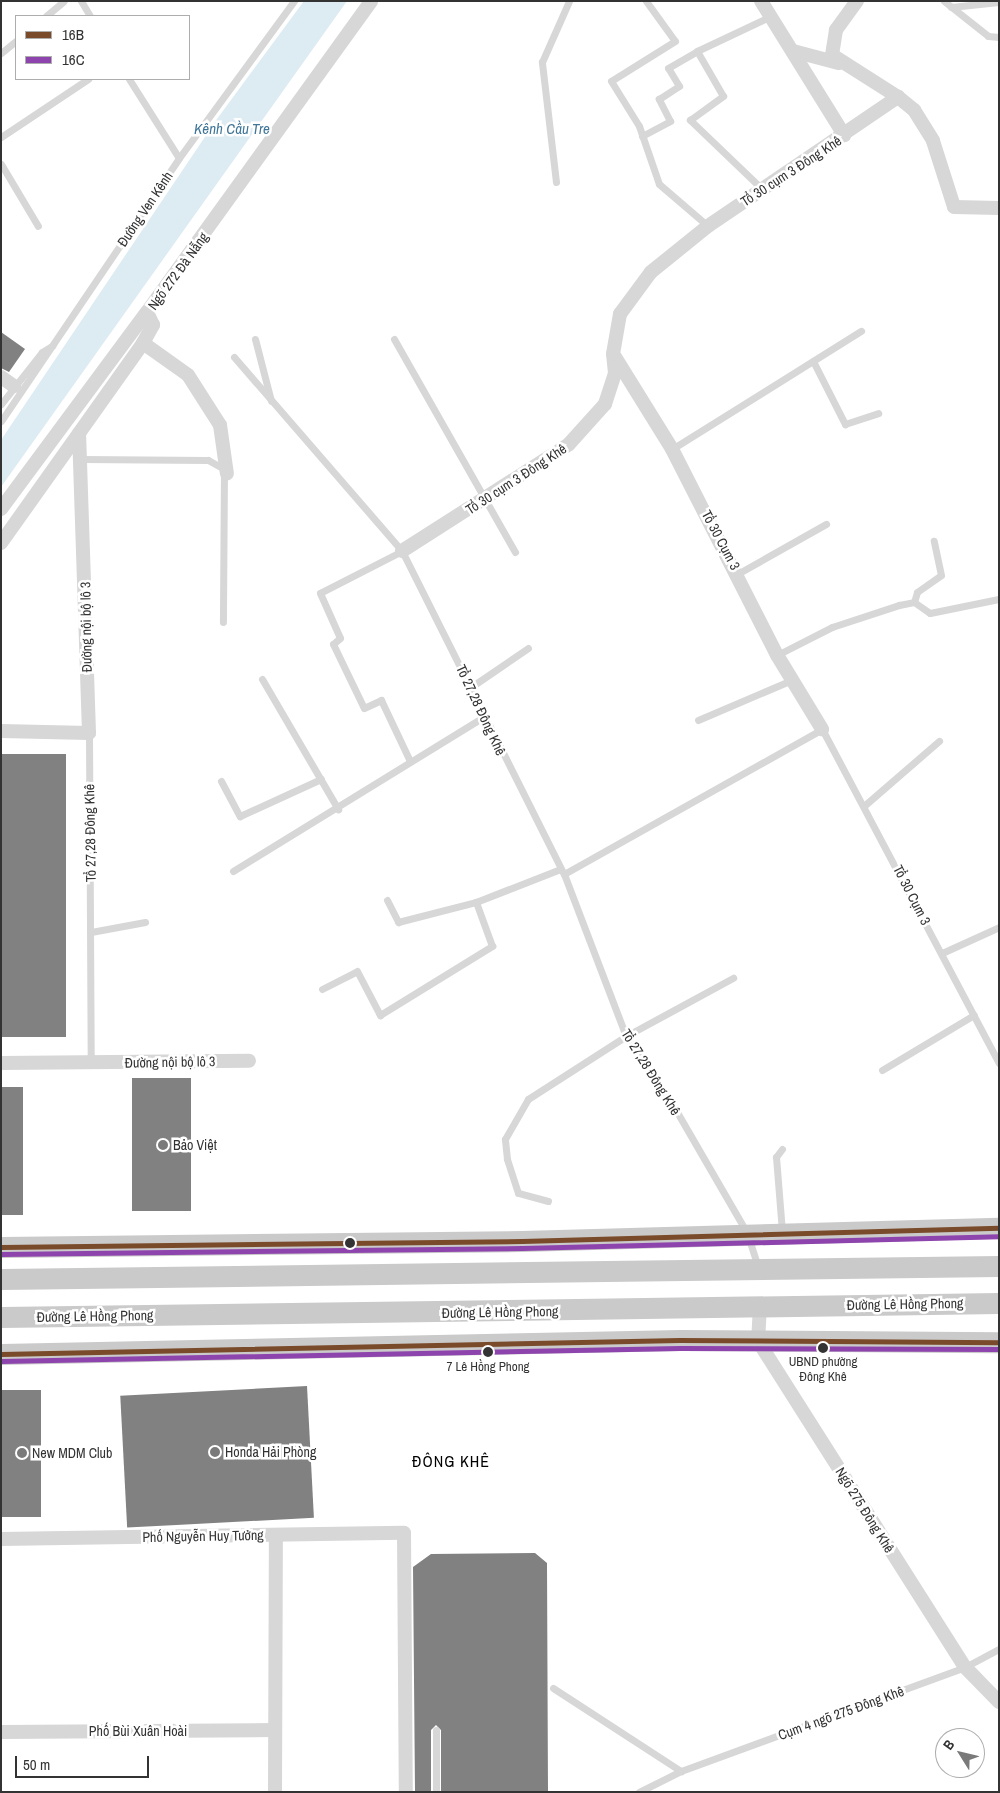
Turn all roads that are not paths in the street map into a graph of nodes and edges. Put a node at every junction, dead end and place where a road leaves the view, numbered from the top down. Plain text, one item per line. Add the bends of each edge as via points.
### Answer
1 (64, 1) edge
2 (81, 1) edge
3 (294, 1) edge
4 (372, 1) edge
5 (569, 1) edge
6 (646, 1) edge
7 (761, 1) edge
8 (857, 1) edge
9 (944, 1) edge
10 (999, 2) edge
11 (951, 6) junction
12 (47, 15) edge
13 (89, 15) edge
14 (771, 16) junction
15 (999, 37) edge
16 (15, 42) edge
17 (698, 50) junction
18 (793, 51) junction
19 (1, 53) edge
20 (838, 63) junction
21 (86, 80) edge
22 (130, 80) edge
23 (898, 97) junction
24 (844, 135) junction
25 (642, 136) junction
26 (1, 137) edge
27 (180, 158) junction
28 (1, 164) edge
29 (556, 182) dead end
30 (762, 189) junction
31 (999, 208) edge
32 (38, 226) dead end
33 (708, 226) junction
34 (146, 312) junction
35 (861, 331) dead end
36 (254, 339) dead end
37 (394, 339) dead end
38 (143, 343) junction
39 (52, 346) junction
40 (613, 354) junction
41 (234, 357) dead end
42 (813, 361) junction
43 (1, 377) edge
44 (14, 386) junction
45 (1, 404) edge
46 (272, 404) junction
47 (878, 413) dead end
48 (1, 421) edge
49 (79, 433) junction
50 (672, 449) junction
51 (82, 459) junction
52 (227, 474) junction
53 (486, 500) junction
54 (1, 509) edge
55 (826, 524) dead end
56 (934, 541) dead end
57 (1, 543) edge
58 (402, 551) junction
59 (515, 552) dead end
60 (739, 573) junction
61 (999, 599) edge
62 (914, 602) junction
63 (223, 622) dead end
64 (528, 648) dead end
65 (777, 655) junction
66 (262, 679) dead end
67 (792, 680) junction
68 (471, 686) junction
69 (484, 718) junction
70 (698, 720) dead end
71 (822, 729) junction
72 (1, 731) edge
73 (89, 733) junction
74 (940, 741) dead end
75 (410, 761) junction
76 (321, 779) junction
77 (221, 781) dead end
78 (865, 805) junction
79 (338, 809) junction
80 (562, 871) junction
81 (233, 872) dead end
82 (387, 900) dead end
83 (476, 902) junction
84 (145, 922) dead end
85 (999, 928) edge
86 (91, 932) junction
87 (942, 953) junction
88 (733, 978) dead end
89 (322, 989) dead end
90 (974, 1015) junction
91 (626, 1036) junction
92 (249, 1061) dead end
93 (1, 1063) edge
94 (91, 1063) junction
95 (999, 1063) edge
96 (882, 1070) dead end
97 (782, 1149) dead end
98 (548, 1201) dead end
99 (999, 1228) edge
100 (782, 1231) junction
101 (748, 1233) junction
102 (1, 1247) edge
103 (999, 1266) edge
104 (758, 1268) junction
105 (1, 1279) edge
106 (999, 1303) edge
107 (760, 1305) junction
108 (1, 1317) edge
109 (758, 1342) junction
110 (999, 1342) edge
111 (1, 1354) edge
112 (276, 1534) junction
113 (1, 1539) edge
114 (999, 1649) edge
115 (965, 1667) junction
116 (553, 1688) dead end
117 (999, 1702) edge
118 (275, 1730) junction
119 (436, 1730) dead end
120 (1, 1732) edge
121 (681, 1771) junction
122 (275, 1792) edge
123 (406, 1792) edge
124 (436, 1792) edge
125 (639, 1792) edge

1 - 12 lane
2 - 13 lane
3 - 27 lane, Đường Ven Kênh
4 - 34 street, Ngõ 272 Đà Nẵng
5 - 29 lane via 542,62
6 - 25 lane via 675,41 611,80
7 - 14 street
8 - 20 street via 830,45
9 - 11 lane
10 - 11 lane
11 - 15 lane via 988,36
14 - 17 lane
14 - 18 street
16 - 19 lane
17 - 25 lane via 668,68 679,86 659,98 670,121
17 - 30 lane via 723,96 690,120
18 - 20 street
18 - 24 street
20 - 23 street
21 - 26 lane
22 - 27 lane
23 - 24 street, Tổ 30 cụm 3 Đông Khê
23 - 31 street via 914,110 933,141 954,207
24 - 30 street, Tổ 30 cụm 3 Đông Khê
25 - 33 lane via 659,184
27 - 39 lane, Đường Ven Kênh
28 - 32 lane
30 - 33 street, Tổ 30 cụm 3 Đông Khê
33 - 40 street, Tổ 30 cụm 3 Đông Khê via 651,272 620,314
34 - 38 street, Ngõ 272 Đà Nẵng via 153,325
34 - 54 street
35 - 42 lane
36 - 46 lane
37 - 53 lane
38 - 49 street, Ngõ 272 Đà Nẵng
38 - 52 street via 188,375 220,425
39 - 44 lane via 42,352
39 - 48 lane, Đường Ven Kênh
40 - 50 street, Tổ 30 Cụm 3
40 - 53 street, Tổ 30 cụm 3 Đông Khê via 615,373 605,404 569,444
41 - 46 lane
42 - 47 lane via 844,424
42 - 50 lane
43 - 44 street
44 - 45 lane
46 - 58 lane via 376,516
49 - 51 street, Đường nội bộ lô 3
49 - 57 street, Ngõ 272 Đà Nẵng
50 - 60 street, Tổ 30 Cụm 3
51 - 52 lane via 208,460
51 - 73 street, Đường nội bộ lô 3
52 - 63 lane
53 - 58 street, Tổ 30 cụm 3 Đông Khê
53 - 59 lane
55 - 60 lane
56 - 62 lane via 940,575 917,592
58 - 68 lane, Tổ 27,28 Đông Khê
58 - 75 lane via 320,593 340,638 333,644 364,708 381,700
60 - 65 street, Tổ 30 Cụm 3
61 - 62 lane via 930,613
62 - 65 lane via 832,627
64 - 68 lane
65 - 67 street, Tổ 30 Cụm 3
66 - 76 lane
67 - 70 lane
67 - 71 street, Tổ 30 Cụm 3
68 - 69 lane, Tổ 27,28 Đông Khê
69 - 75 lane
69 - 80 lane, Tổ 27,28 Đông Khê
71 - 78 lane, Tổ 30 Cụm 3
71 - 80 lane
72 - 73 street
73 - 86 lane, Tổ 27,28 Đông Khê
74 - 78 lane
75 - 79 lane
76 - 77 lane via 240,816
76 - 79 lane
78 - 87 lane, Tổ 30 Cụm 3
79 - 81 lane
80 - 83 lane
80 - 91 lane, Tổ 27,28 Đông Khê
82 - 83 lane via 398,922
83 - 89 lane via 492,946 380,1015 357,971
84 - 86 lane
85 - 87 lane
86 - 94 lane
87 - 90 lane, Tổ 30 Cụm 3
88 - 91 lane
90 - 95 lane, Tổ 30 Cụm 3
90 - 96 lane
91 - 98 lane via 528,1099 508,1133 507,1159 518,1193
91 - 101 lane, Tổ 27,28 Đông Khê via 670,1100
92 - 94 street, Đường nội bộ lô 3
93 - 94 street, Đường nội bộ lô 3
97 - 100 lane via 776,1157
99 - 100 main road
100 - 101 main road
101 - 102 main road via 522,1241
101 - 104 lane, Tổ 27,28 Đông Khê
103 - 104 main road
104 - 105 main road
106 - 107 main road, Đường Lê Hồng Phong
107 - 108 main road, Đường Lê Hồng Phong
107 - 109 street
109 - 110 main road
109 - 111 main road
109 - 115 street, Ngõ 275 Đông Khê
112 - 113 street, Phố Nguyễn Huy Tưởng
112 - 118 street
112 - 123 street, Phố Nguyễn Huy Tưởng via 404,1532
114 - 115 lane, Cụm 4 ngõ 275 Đông Khê
115 - 117 street, Ngõ 275 Đông Khê
115 - 121 lane, Cụm 4 ngõ 275 Đông Khê
116 - 121 lane
118 - 120 street, Phố Bùi Xuân Hoài
118 - 122 street
119 - 124 lane
121 - 125 lane, Cụm 4 ngõ 275 Đông Khê

